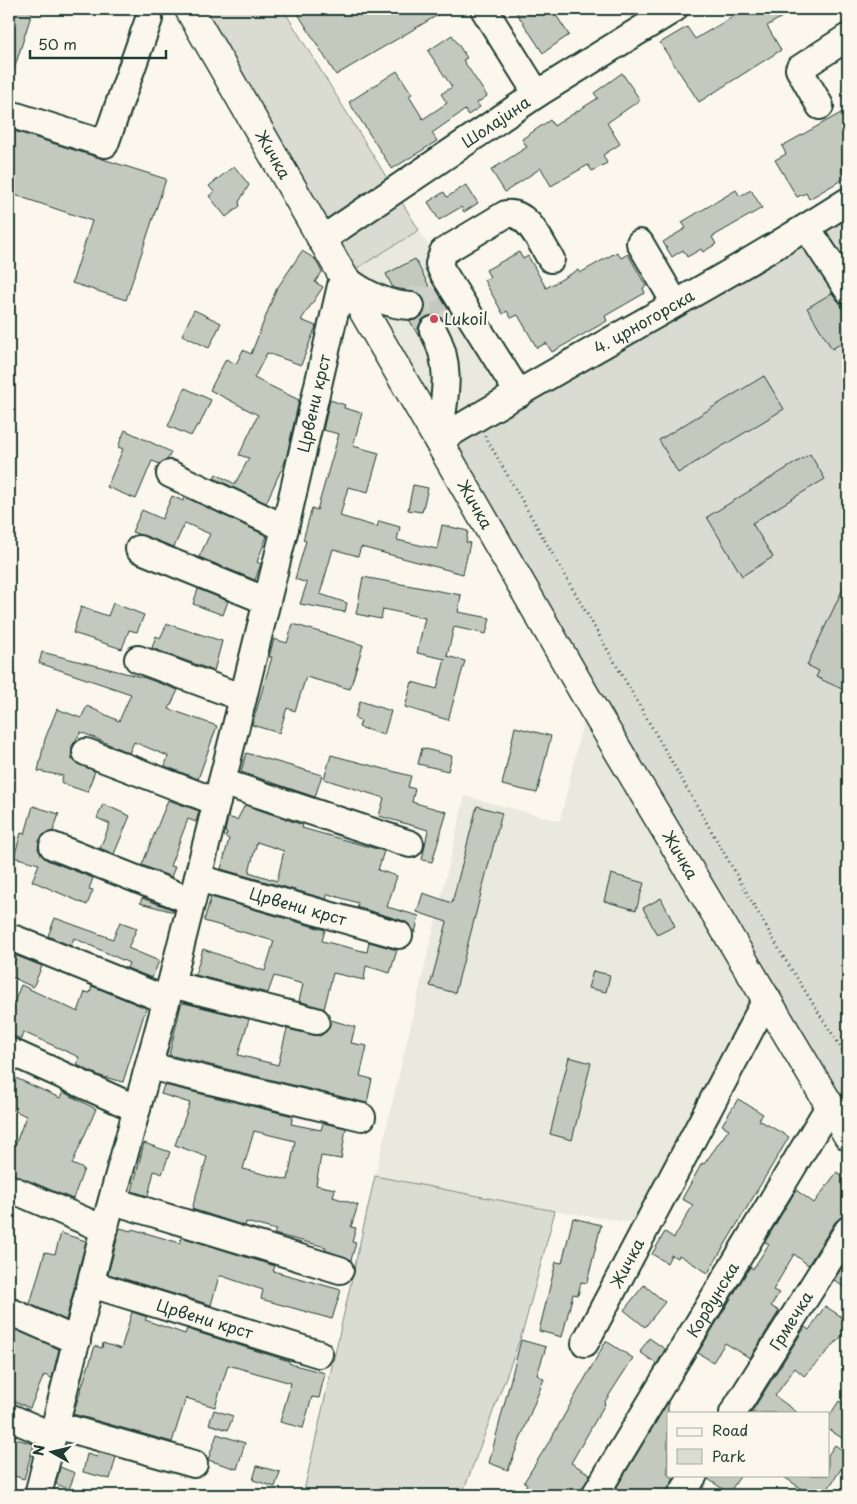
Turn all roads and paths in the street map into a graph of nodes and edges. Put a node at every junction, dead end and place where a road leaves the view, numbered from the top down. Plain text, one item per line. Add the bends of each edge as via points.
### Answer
1 (189, 9) edge
2 (484, 9) edge
3 (674, 9) edge
4 (149, 19) dead end
5 (848, 37) edge
6 (537, 94) junction
7 (820, 106) dead end
8 (9, 117) edge
9 (848, 201) edge
10 (806, 228) junction
11 (321, 240) junction
12 (640, 243) dead end
13 (551, 259) dead end
14 (343, 277) junction
15 (848, 290) edge
16 (674, 303) junction
17 (405, 304) tunnel mouth
18 (440, 326) tunnel mouth
19 (518, 394) junction
20 (475, 418) junction
21 (438, 441) junction
22 (170, 474) dead end
23 (285, 528) junction
24 (139, 549) dead end
25 (267, 601) junction
26 (138, 658) dead end
27 (243, 698) junction
28 (86, 752) dead end
29 (219, 792) junction
30 (410, 844) dead end
31 (53, 846) dead end
32 (195, 890) junction
33 (399, 934) dead end
34 (15, 939) dead end
35 (168, 992) junction
36 (767, 998) junction
37 (316, 1021) dead end
38 (9, 1051) edge
39 (848, 1059) edge
40 (149, 1066) junction
41 (830, 1105) junction
42 (137, 1109) junction
43 (362, 1117) dead end
44 (848, 1136) edge
45 (9, 1188) edge
46 (113, 1201) junction
47 (104, 1229) junction
48 (848, 1230) edge
49 (340, 1270) dead end
50 (91, 1284) junction
51 (9, 1311) edge
52 (77, 1341) junction
53 (585, 1343) dead end
54 (319, 1354) dead end
55 (734, 1412) edge
56 (9, 1417) edge
57 (54, 1431) junction
58 (194, 1464) dead end
59 (693, 1476) edge
60 (38, 1495) edge
61 (595, 1495) edge
62 (681, 1495) edge

1 - 11 main road, Жичка
2 - 6 street
3 - 6 street, Шолајина
4 - 8 street via 105,144 10,114
5 - 7 street via 799,68
6 - 11 street, Шолајина
9 - 10 street, 4. црногорска
10 - 15 street
10 - 16 street, 4. црногорска
11 - 14 main road, Жичка
12 - 16 street
13 - 19 street via 524,218 511,213 444,252 440,258 442,271
14 - 17 street via 372,296
14 - 21 main road, Жичка
14 - 23 street, Црвени крст
16 - 19 street, 4. црногорска
18 - 21 street via 447,374
19 - 20 street, 4. црногорска
20 - 21 street, 4. црногорска
20 - 39 path via 783,956
21 - 36 main road, Жичка via 588,700
22 - 23 street
23 - 25 street, Црвени крст
24 - 25 street
25 - 27 street, Црвени крст
26 - 27 street
27 - 29 street, Црвени крст
28 - 29 street
29 - 30 street
29 - 32 street, Црвени крст
31 - 32 street, Црвени крст
32 - 33 street, Црвени крст
32 - 35 street, Црвени крст
34 - 35 street
35 - 37 street
35 - 40 street, Црвени крст
36 - 41 main road, Жичка
36 - 53 street, Жичка
38 - 42 street
40 - 42 street, Црвени крст
40 - 43 street
41 - 44 main road, Жичка
41 - 61 street, Кордунска
42 - 46 street, Црвени крст
45 - 47 street
46 - 47 street, Црвени крст
46 - 49 street
47 - 50 street, Црвени крст
48 - 55 street, Грмечка
50 - 52 street, Црвени крст
50 - 54 street, Црвени крст
51 - 52 street
52 - 57 street, Црвени крст
56 - 57 street
57 - 58 street
57 - 60 street, Црвени крст
59 - 62 street

